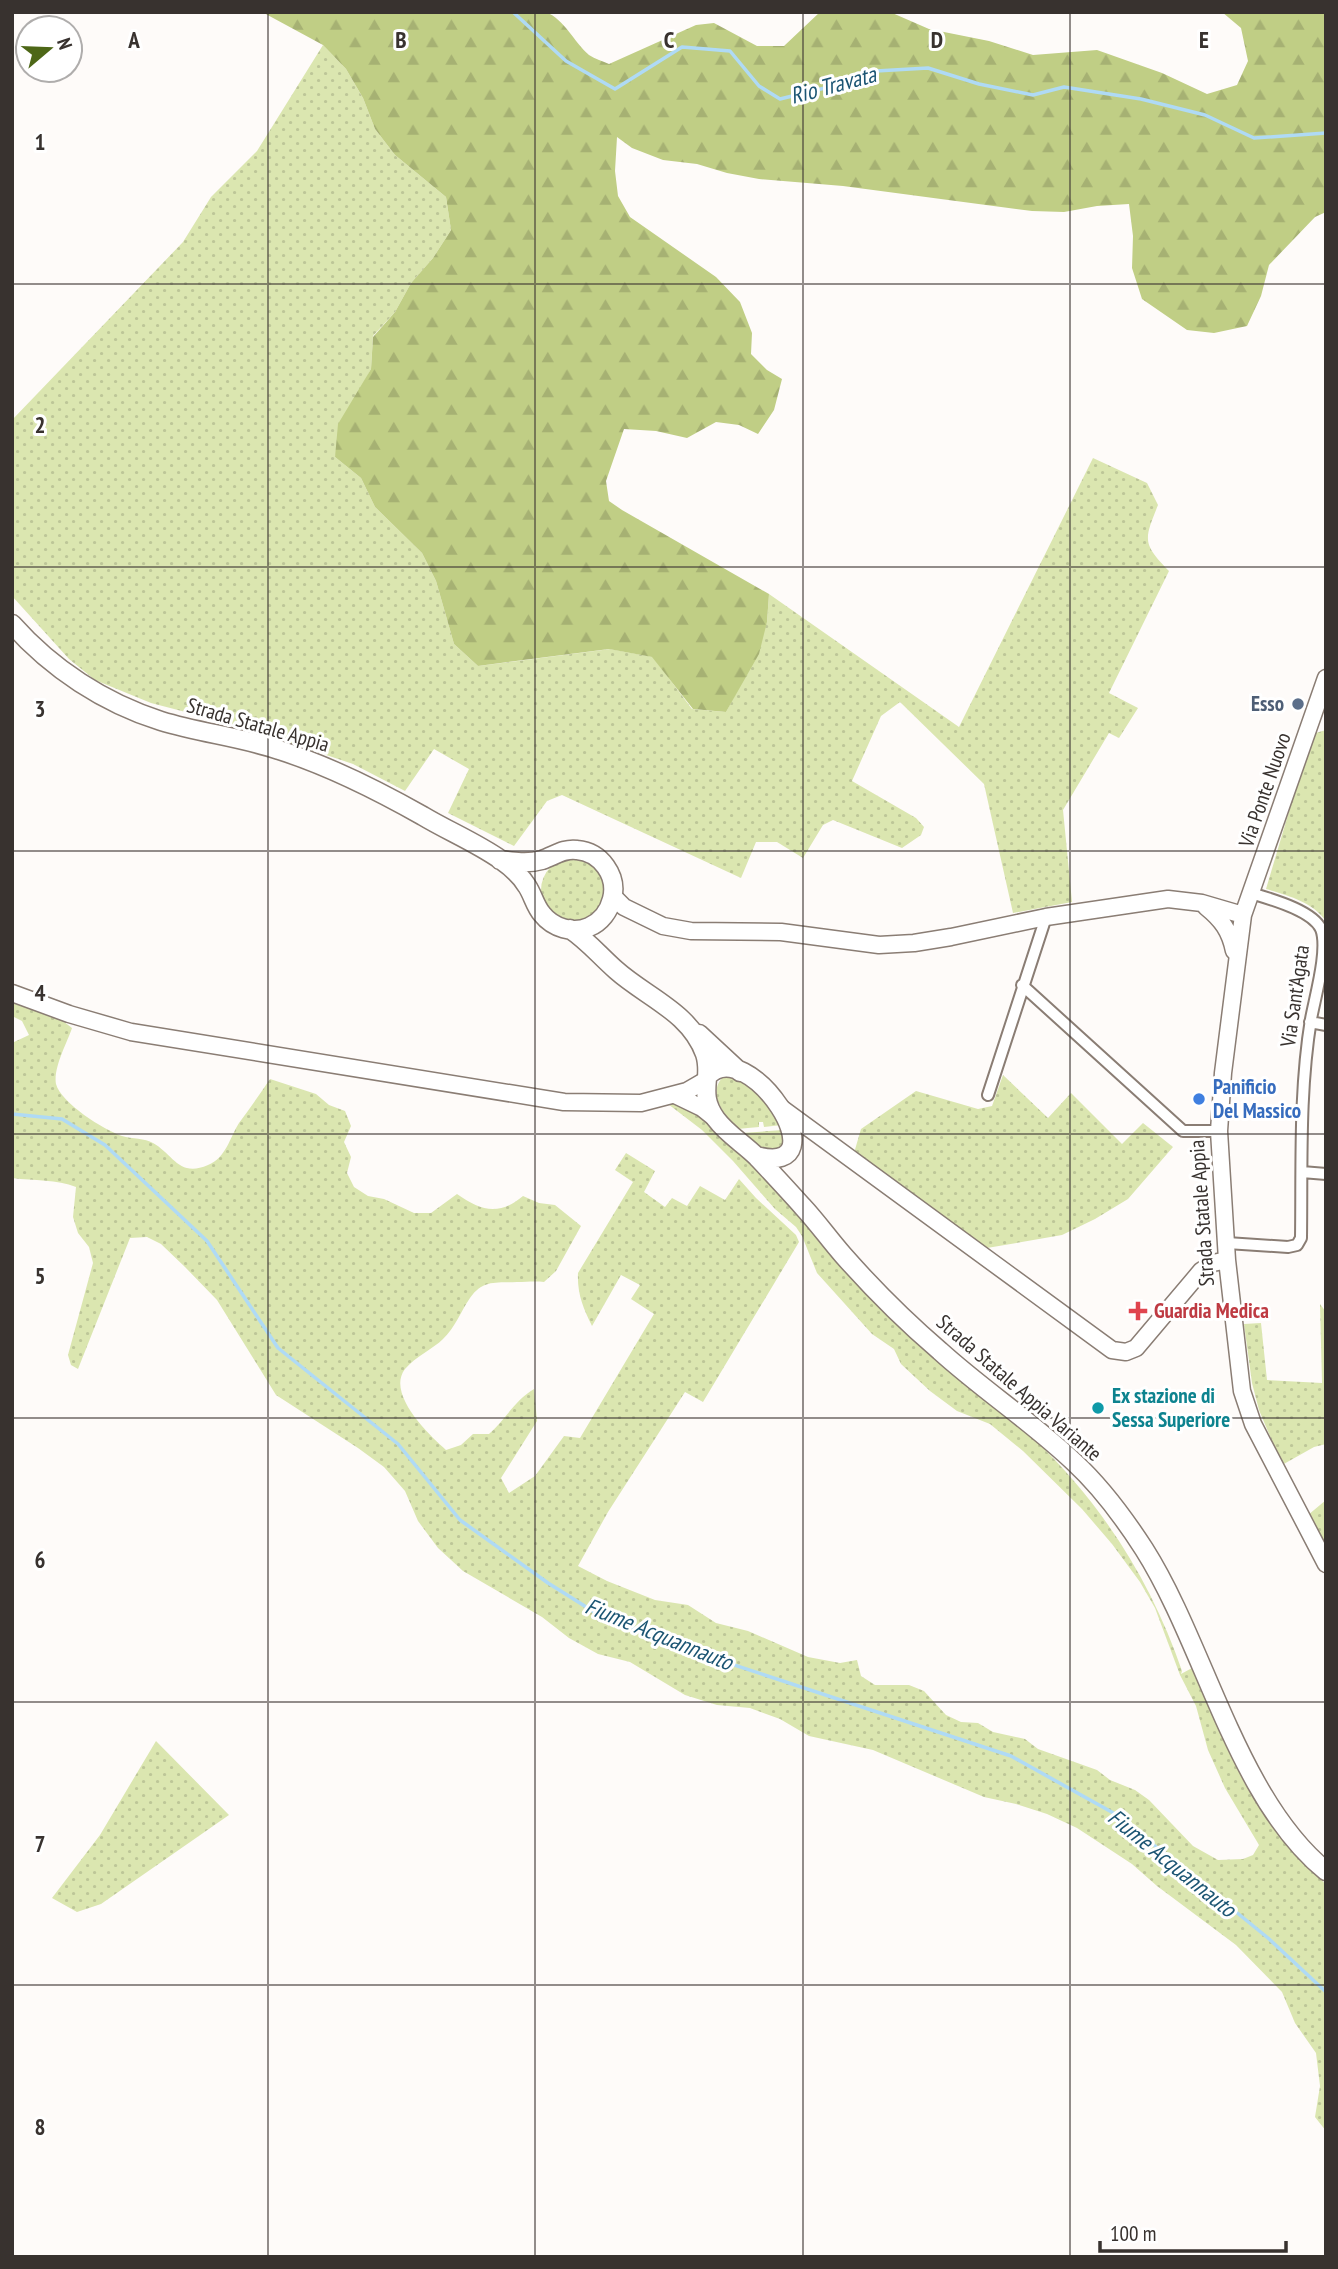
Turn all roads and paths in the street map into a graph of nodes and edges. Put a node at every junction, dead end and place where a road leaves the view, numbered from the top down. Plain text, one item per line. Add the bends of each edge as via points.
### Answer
1 (12, 624) edge
2 (1326, 678) edge
3 (1321, 707) edge
4 (551, 856) junction
5 (500, 860) junction
6 (1251, 893) junction
7 (613, 896) junction
8 (535, 899) junction
9 (1202, 903) junction
10 (1242, 915) junction
11 (603, 917) junction
12 (1046, 917) junction
13 (645, 918) junction
14 (570, 929) junction
15 (601, 954) junction
16 (1237, 965) junction
17 (1022, 985) junction
18 (12, 993) edge
19 (1310, 1022) junction
20 (685, 1024) junction
21 (1326, 1025) edge
22 (741, 1072) junction
23 (706, 1079) junction
24 (675, 1095) junction
25 (988, 1095) dead end
26 (780, 1107) junction
27 (717, 1120) junction
28 (1219, 1131) junction
29 (820, 1136) junction
30 (788, 1151) junction
31 (756, 1156) junction
32 (1301, 1172) junction
33 (1326, 1174) edge
34 (805, 1208) junction
35 (1227, 1252) junction
36 (1326, 1564) edge
37 (1326, 1871) edge

1 - 5 main road, Strada Statale Appia via 56,666 94,692 160,720 277,749 328,768 381,792
2 - 3 street, Via Ponte Nuovo
3 - 6 street, Via Ponte Nuovo
4 - 5 main road, Strada Statale Appia via 521,863
4 - 7 main road, Strada Statale Appia via 576,850 600,860 613,882
4 - 8 main road via 536,876
5 - 8 main road, Strada Statale Appia via 520,877
6 - 10 street, Via Ponte Nuovo
6 - 19 street, Via Sant'Agata via 1299,911 1322,931
7 - 11 main road
7 - 13 street
8 - 14 main road, Strada Statale Appia via 551,923
9 - 10 street
9 - 12 street via 1168,898
9 - 16 street, Strada Statale Appia via 1222,919
10 - 16 street, Strada Statale Appia
11 - 13 street
11 - 14 main road via 590,926
11 - 15 main road via 596,933
12 - 13 street via 951,937 878,945 781,932 691,931
12 - 17 street
14 - 15 main road, Strada Statale Appia Variante
15 - 20 main road, Strada Statale Appia Variante
16 - 28 street, Strada Statale Appia
17 - 25 street
17 - 28 street via 1183,1131
18 - 24 street via 131,1032 564,1102 641,1103
19 - 21 street
19 - 32 street, Via Sant'Agata
20 - 22 main road, Strada Statale Appia Variante
20 - 23 main road, Strada Statale Appia Variante via 705,1056
22 - 23 main road via 718,1068
22 - 26 main road, Strada Statale Appia Variante
23 - 24 street
23 - 27 main road, Strada Statale Appia Variante via 704,1089
24 - 27 street
26 - 29 street
26 - 30 main road, Strada Statale Appia Variante via 794,1136
27 - 31 main road, Strada Statale Appia Variante
28 - 35 street, Strada Statale Appia
29 - 30 street via 797,1140
29 - 35 street via 1112,1350 1136,1348 1201,1271
30 - 31 main road via 774,1159
30 - 34 main road, Strada Statale Appia Variante via 789,1174
31 - 34 main road, Strada Statale Appia Variante
32 - 33 street
32 - 35 street, Via Sant'Agata via 1301,1238 1297,1245
34 - 37 main road, Strada Statale Appia Variante via 887,1302 1072,1460 1116,1510 1170,1599 1255,1780 1280,1821
35 - 36 street, Strada Statale Appia via 1242,1391 1253,1424

